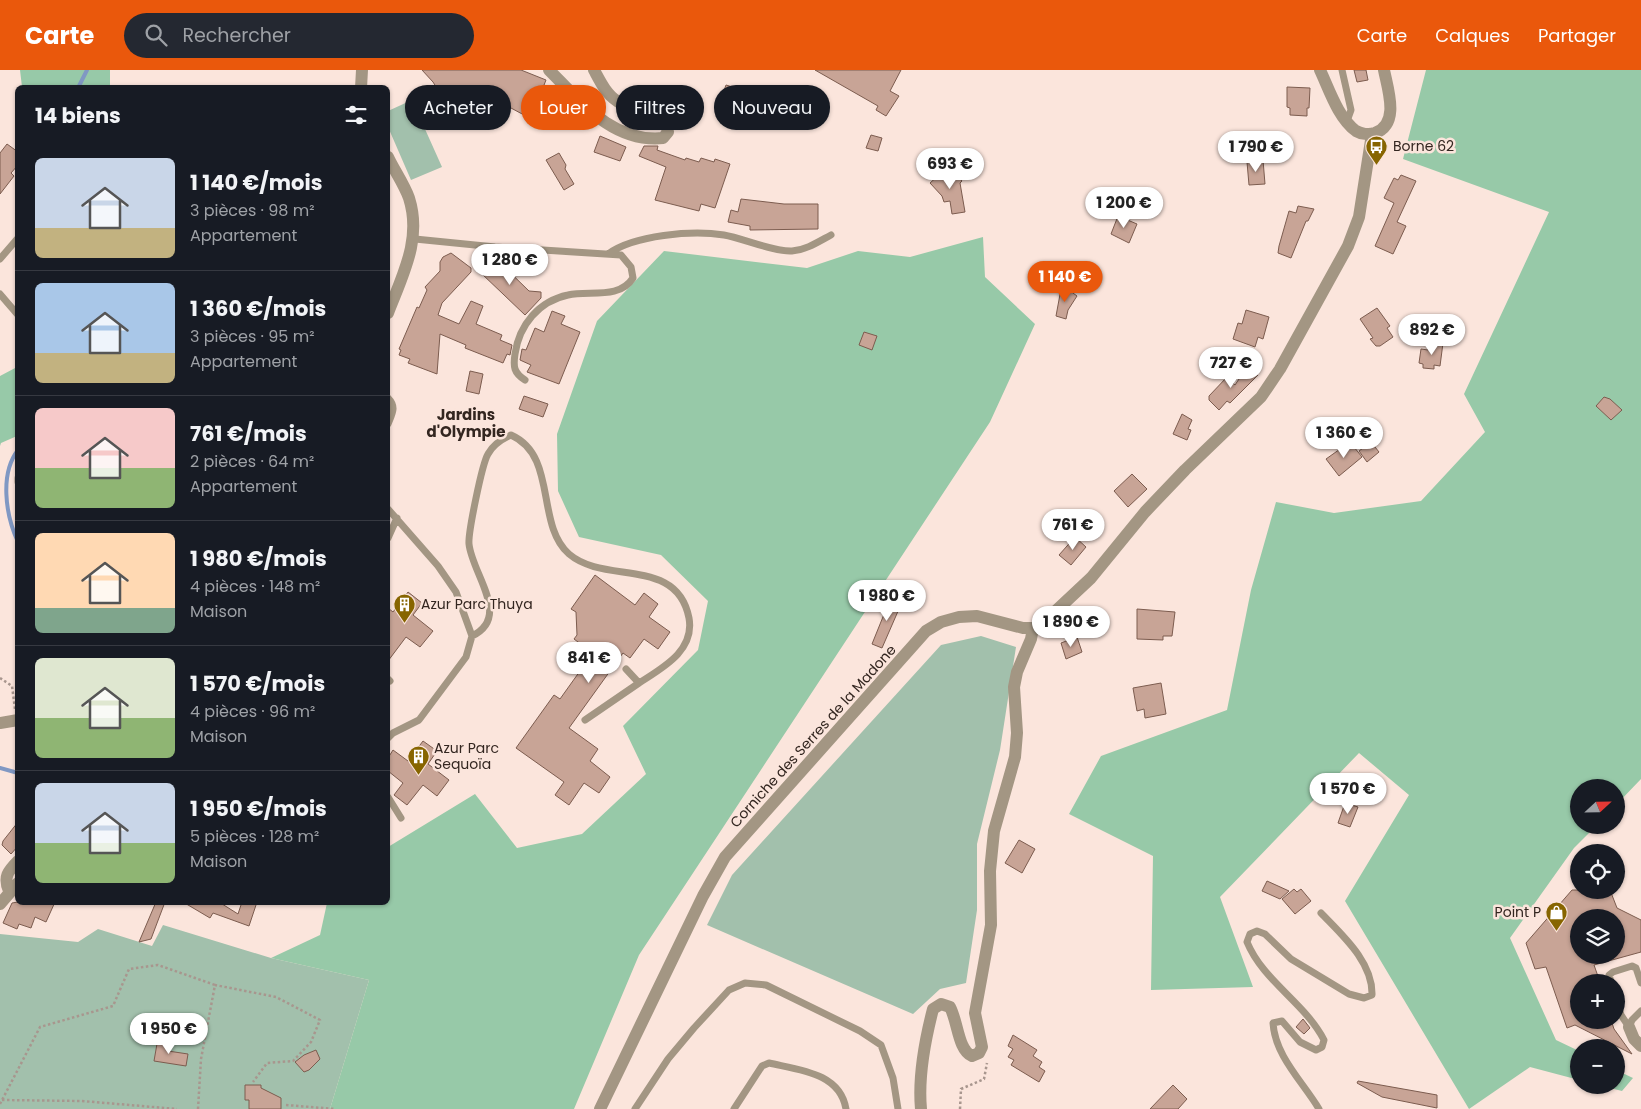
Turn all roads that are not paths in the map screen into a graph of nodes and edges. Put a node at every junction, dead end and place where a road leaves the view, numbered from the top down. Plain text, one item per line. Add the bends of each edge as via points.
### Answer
1 (362, 70) edge
2 (549, 70) edge
3 (594, 70) edge
4 (1320, 70) edge
5 (1342, 70) edge
6 (1384, 70) edge
7 (361, 85) edge
8 (1347, 121) junction
9 (1372, 134) junction
10 (390, 161) edge
11 (831, 235) dead end
12 (414, 238) junction
13 (15, 242) edge
14 (608, 254) junction
15 (0, 259) edge
16 (0, 294) edge
17 (390, 307) edge
18 (15, 312) edge
19 (525, 380) dead end
20 (390, 401) edge
21 (390, 420) edge
22 (390, 511) edge
23 (397, 518) junction
24 (390, 534) edge
25 (1033, 628) junction
26 (472, 636) junction
27 (626, 670) dead end
28 (639, 684) junction
29 (15, 720) edge
30 (585, 720) dead end
31 (0, 723) edge
32 (390, 736) edge
33 (390, 800) edge
34 (401, 818) dead end
35 (15, 864) edge
36 (13, 887) edge
37 (0, 904) edge
38 (1321, 913) dead end
39 (1611, 974) edge
40 (1641, 983) edge
41 (1641, 1012) edge
42 (1625, 1022) edge
43 (1629, 1028) junction
44 (1641, 1046) edge
45 (600, 1109) edge
46 (635, 1109) edge
47 (734, 1109) edge
48 (846, 1109) edge
49 (898, 1109) edge
50 (921, 1109) edge
51 (1319, 1109) edge

1 - 7 street
2 - 3 street via 598,118 635,136 650,140 663,138 668,132 666,124 658,117 617,101 603,87
4 - 8 street
5 - 8 lane via 1351,110
6 - 9 street via 1391,109 1388,123
8 - 9 street via 1357,131
9 - 25 street via 1359,217 1348,246 1270,386 1145,512 1091,578 1044,622
10 - 12 street via 408,197
11 - 14 lane via 809,247 790,251 723,235 640,238 620,245
12 - 14 lane
12 - 17 street
13 - 15 lane
14 - 19 lane via 621,255 631,266 633,278 628,285 606,293 568,294 532,314 514,355 514,368
16 - 18 lane
20 - 21 lane via 394,411
22 - 23 lane
23 - 24 lane
23 - 26 lane via 456,592
25 - 45 street, Corniche des Serres de la Madone via 978,616 941,622 926,632 725,856
25 - 50 street via 1014,687 1015,757 994,831 990,871 991,926 976,1013 982,1047 979,1053 966,1054 950,1007 941,1004 933,1009
26 - 28 lane via 484,630 490,611 488,596 472,560 468,542 470,526 488,455 501,440 511,435 524,441 535,454 556,534 569,554 596,568 634,573 666,583 684,600 689,620 686,644 671,662
26 - 32 lane via 466,657 420,720
27 - 28 lane
28 - 30 lane
29 - 31 street
33 - 34 lane
35 - 36 street via 6,873 5,882
36 - 37 street
38 - 51 lane via 1350,944 1367,970 1372,994 1364,998 1349,994 1291,959 1265,934 1256,931 1250,934 1247,942 1265,971 1318,1027 1324,1040 1322,1047 1316,1050 1300,1042 1282,1021 1273,1023 1287,1063
39 - 40 lane via 1632,966 1636,968
41 - 43 lane
42 - 43 lane
43 - 44 street
46 - 49 lane via 668,1059 694,1028 729,990 745,983 766,985 860,1031 881,1045 893,1078
47 - 48 lane via 762,1066 769,1063 818,1075 838,1087

